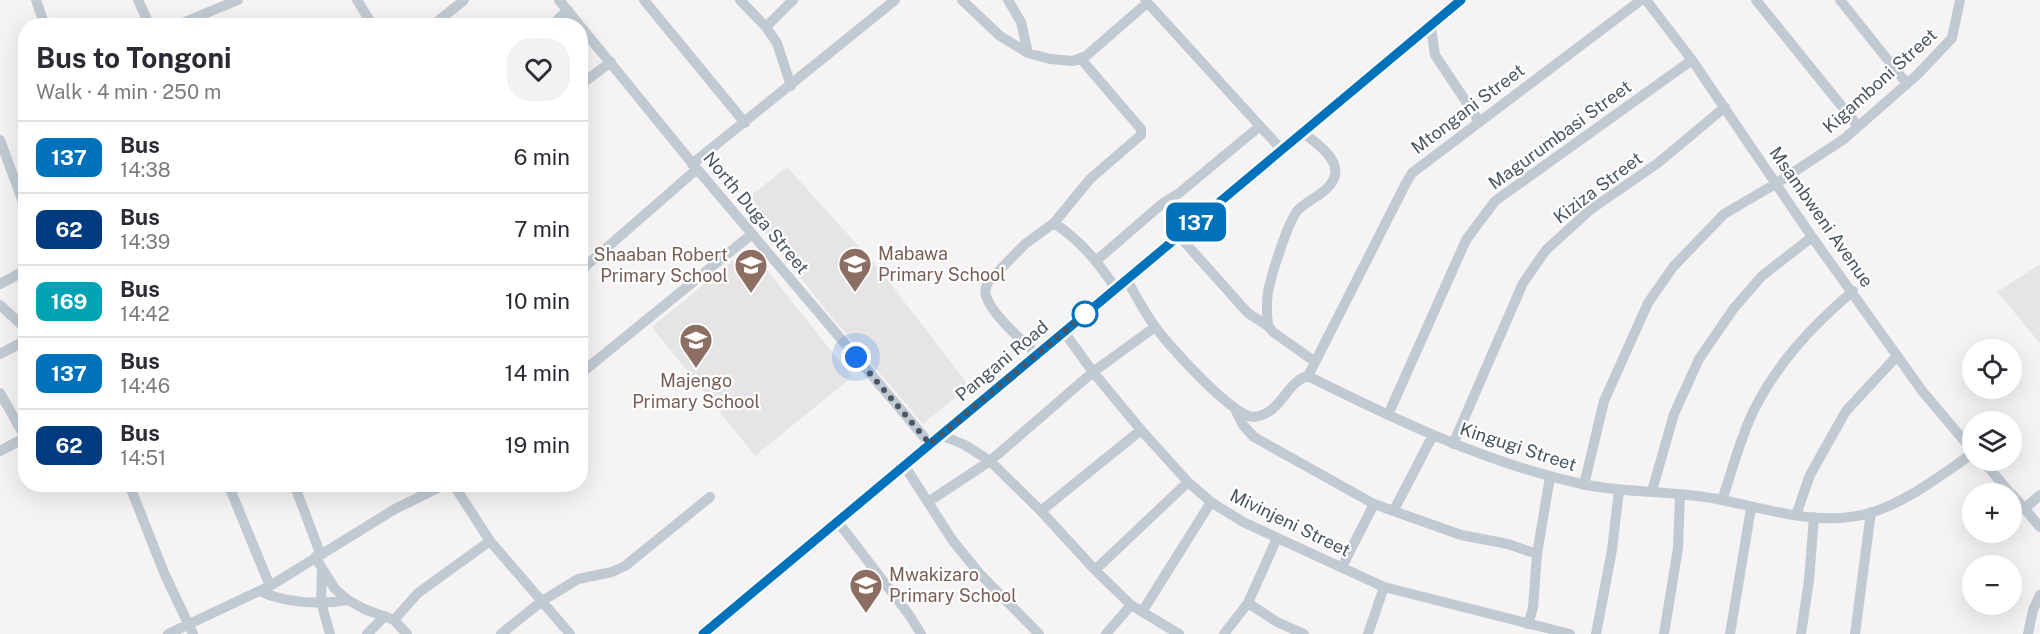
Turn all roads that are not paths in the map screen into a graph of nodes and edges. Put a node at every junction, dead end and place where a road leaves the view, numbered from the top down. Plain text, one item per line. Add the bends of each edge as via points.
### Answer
1 (36, 0) edge
2 (138, 0) edge
3 (238, 0) edge
4 (357, 0) edge
5 (445, 0) edge
6 (464, 0) edge
7 (644, 0) edge
8 (740, 0) edge
9 (794, 0) edge
10 (895, 0) edge
11 (963, 0) edge
12 (1008, 0) edge
13 (1461, 0) edge
14 (1641, 0) edge
15 (1646, 0) edge
16 (1756, 0) edge
17 (1840, 0) edge
18 (1960, 0) edge
19 (1146, 1) edge
20 (563, 3) edge
21 (452, 11) junction
22 (42, 18) edge
23 (146, 18) edge
24 (194, 18) edge
25 (367, 18) edge
26 (443, 18) edge
27 (555, 18) edge
28 (575, 18) edge
29 (766, 27) junction
30 (1431, 27) junction
31 (588, 34) edge
32 (1028, 53) junction
33 (1081, 59) junction
34 (1692, 60) junction
35 (611, 62) junction
36 (588, 79) edge
37 (1907, 84) junction
38 (791, 86) junction
39 (1725, 107) junction
40 (1479, 122) junction
41 (745, 123) junction
42 (1857, 125) junction
43 (1260, 126) junction
44 (1303, 133) junction
45 (0, 140) edge
46 (1282, 150) junction
47 (695, 166) junction
48 (1776, 183) junction
49 (18, 188) edge
50 (1054, 224) junction
51 (752, 234) junction
52 (1179, 236) junction
53 (1812, 237) junction
54 (1097, 260) junction
55 (588, 263) edge
56 (18, 274) edge
57 (0, 284) edge
58 (1121, 284) junction
59 (1853, 291) junction
60 (0, 304) edge
61 (18, 321) edge
62 (1268, 325) junction
63 (1155, 327) junction
64 (1064, 332) junction
65 (18, 344) edge
66 (0, 354) edge
67 (1037, 355) junction
68 (1897, 356) junction
69 (1314, 361) junction
70 (588, 367) edge
71 (1094, 372) junction
72 (1308, 376) junction
73 (0, 393) edge
74 (1236, 411) junction
75 (1388, 415) junction
76 (18, 425) edge
77 (1141, 430) junction
78 (1433, 435) junction
79 (935, 440) junction
80 (1962, 440) edge
81 (18, 441) edge
82 (1453, 444) junction
83 (0, 451) edge
84 (1962, 459) edge
85 (990, 460) junction
86 (903, 465) junction
87 (1991, 471) edge
88 (1550, 477) junction
89 (1188, 482) junction
90 (2002, 483) edge
91 (1584, 485) junction
92 (1619, 490) junction
93 (1652, 491) junction
94 (132, 492) edge
95 (231, 492) edge
96 (297, 492) edge
97 (430, 492) edge
98 (458, 492) edge
99 (1680, 495) junction
100 (2040, 495) edge
101 (710, 497) dead end
102 (1722, 500) junction
103 (928, 502) junction
104 (1211, 502) junction
105 (1374, 504) junction
106 (2022, 507) edge
107 (1751, 508) junction
108 (2024, 509) junction
109 (1394, 510) junction
110 (1041, 511) junction
111 (1871, 512) junction
112 (1796, 515) junction
113 (1814, 517) junction
114 (838, 522) junction
115 (2040, 526) edge
116 (1277, 538) junction
117 (490, 541) junction
118 (1537, 554) junction
119 (317, 555) junction
120 (1342, 567) junction
121 (322, 569) junction
122 (1095, 570) junction
123 (270, 586) junction
124 (1384, 587) junction
125 (259, 591) junction
126 (2040, 595) edge
127 (348, 600) junction
128 (542, 601) junction
129 (321, 602) junction
130 (1248, 603) junction
131 (1131, 605) junction
132 (1142, 612) junction
133 (910, 616) junction
134 (390, 618) junction
135 (1528, 624) junction
136 (190, 629) edge
137 (168, 634) edge
138 (330, 634) edge
139 (367, 634) edge
140 (407, 634) edge
141 (501, 634) edge
142 (570, 634) edge
143 (703, 634) edge
144 (921, 634) edge
145 (929, 634) edge
146 (1039, 634) edge
147 (1106, 634) edge
148 (1179, 634) edge
149 (1224, 634) edge
150 (1304, 634) edge
151 (1368, 634) edge
152 (1570, 634) edge
153 (1596, 634) edge
154 (1664, 634) edge
155 (1730, 634) edge
156 (1801, 634) edge
157 (1855, 634) edge
158 (2028, 634) edge

1 - 22 street
2 - 23 street
3 - 24 street
4 - 25 street
5 - 21 street
6 - 21 street
7 - 41 street
8 - 29 street
9 - 29 street
10 - 38 street
11 - 32 street via 1000,36
12 - 32 street via 1021,22
13 - 30 main road, Pangani Road
14 - 40 street, Mtongani Street
15 - 34 street, Msambweni Avenue
16 - 42 street
17 - 37 street
18 - 37 street, Kigamboni Street via 1952,38
19 - 33 street
19 - 43 street
20 - 27 street
20 - 28 street, North Duga Street
21 - 26 street
29 - 38 street via 777,43
30 - 40 street via 1434,55
30 - 44 main road, Pangani Road
31 - 35 street, North Duga Street
32 - 33 street via 1050,59
33 - 50 street via 1141,129 1141,135 1090,179
34 - 39 street, Msambweni Avenue
34 - 75 street, Magurumbasi Street via 1495,201 1466,240
35 - 36 street
35 - 47 street, North Duga Street
37 - 42 street, Kigamboni Street
38 - 41 street
39 - 48 street, Msambweni Avenue
39 - 82 street, Kiziza Street via 1658,163 1590,210 1546,250 1523,283
40 - 69 street, Mtongani Street via 1412,173
41 - 47 street
42 - 48 street, Kigamboni Street via 1844,139
43 - 46 street
43 - 54 street
44 - 46 main road, Pangani Road
44 - 62 street via 1325,149 1336,175 1329,187 1297,211 1288,225 1268,293
45 - 49 street
46 - 52 main road, Pangani Road
47 - 51 street, North Duga Street
47 - 55 street
48 - 53 street, Msambweni Avenue
48 - 91 street, Kigamboni Street via 1724,214 1673,267 1648,303 1604,401
50 - 54 street
50 - 67 street via 1024,244 994,274 985,289 986,298 997,313
51 - 70 street
51 - 79 street, North Duga Street
52 - 58 main road, Pangani Road
52 - 62 street via 1247,312
53 - 59 street, Msambweni Avenue
53 - 93 street via 1762,276 1699,359 1674,414
54 - 58 street
56 - 57 street
58 - 63 street
58 - 64 main road, Pangani Road
59 - 68 street, Msambweni Avenue
59 - 102 street via 1779,368 1752,413
60 - 61 street
62 - 69 street
63 - 71 street
63 - 74 street via 1186,364
64 - 67 main road, Pangani Road
64 - 71 street, Mivinjeni Street
65 - 66 street
67 - 79 main road, Pangani Road
68 - 80 street, Msambweni Avenue
68 - 112 street via 1837,424 1810,475
69 - 72 street, Mtongani Street
71 - 77 street, Mivinjeni Street
71 - 85 street
72 - 74 street via 1265,414 1252,417
72 - 75 street, Kingugi Street
73 - 76 street
74 - 105 street via 1254,437
75 - 78 street, Kingugi Street
77 - 89 street, Mivinjeni Street
77 - 110 street
78 - 82 street, Kingugi Street
78 - 109 street
79 - 85 street via 965,445
79 - 86 main road, Pangani Road
81 - 83 street
82 - 88 street, Kingugi Street
84 - 111 street, Kingugi Street via 1900,501
85 - 103 street
85 - 110 street
86 - 103 street
86 - 114 main road, Pangani Road
87 - 90 street
88 - 91 street, Kingugi Street
88 - 118 street
89 - 104 street, Mivinjeni Street
89 - 122 street
91 - 92 street, Kingugi Street
92 - 93 street, Kingugi Street
92 - 153 street
93 - 99 street, Kingugi Street
94 - 136 street
95 - 123 street
96 - 119 street
97 - 119 street
98 - 117 street
99 - 102 street, Kingugi Street
99 - 154 street via 1678,548
100 - 108 street
101 - 128 street via 625,566 578,579
102 - 107 street, Kingugi Street
103 - 146 street via 979,573
104 - 116 street, Mivinjeni Street
104 - 132 street
105 - 109 street
105 - 120 street
106 - 108 street
107 - 112 street, Kingugi Street
107 - 155 street
108 - 115 street
109 - 118 street via 1461,535
110 - 122 street
111 - 113 street, Kingugi Street
111 - 157 street
112 - 113 street, Kingugi Street
113 - 156 street
114 - 133 street
114 - 143 main road, Pangani Road
116 - 120 street, Mivinjeni Street
116 - 130 street
117 - 128 street
117 - 134 street
118 - 135 street
119 - 121 street
119 - 123 street
120 - 124 street, Mivinjeni Street
121 - 127 street
121 - 129 street
122 - 131 street
123 - 125 street
124 - 135 street, Mivinjeni Street
124 - 151 street
125 - 129 street via 272,597
125 - 136 street
126 - 158 street
127 - 129 street
127 - 134 street
128 - 141 street
128 - 142 street
129 - 138 street
130 - 149 street
130 - 150 street
131 - 132 street
131 - 147 street
132 - 148 street
133 - 144 street
133 - 145 street
134 - 139 street
134 - 140 street
135 - 152 street, Mivinjeni Street
136 - 137 street

